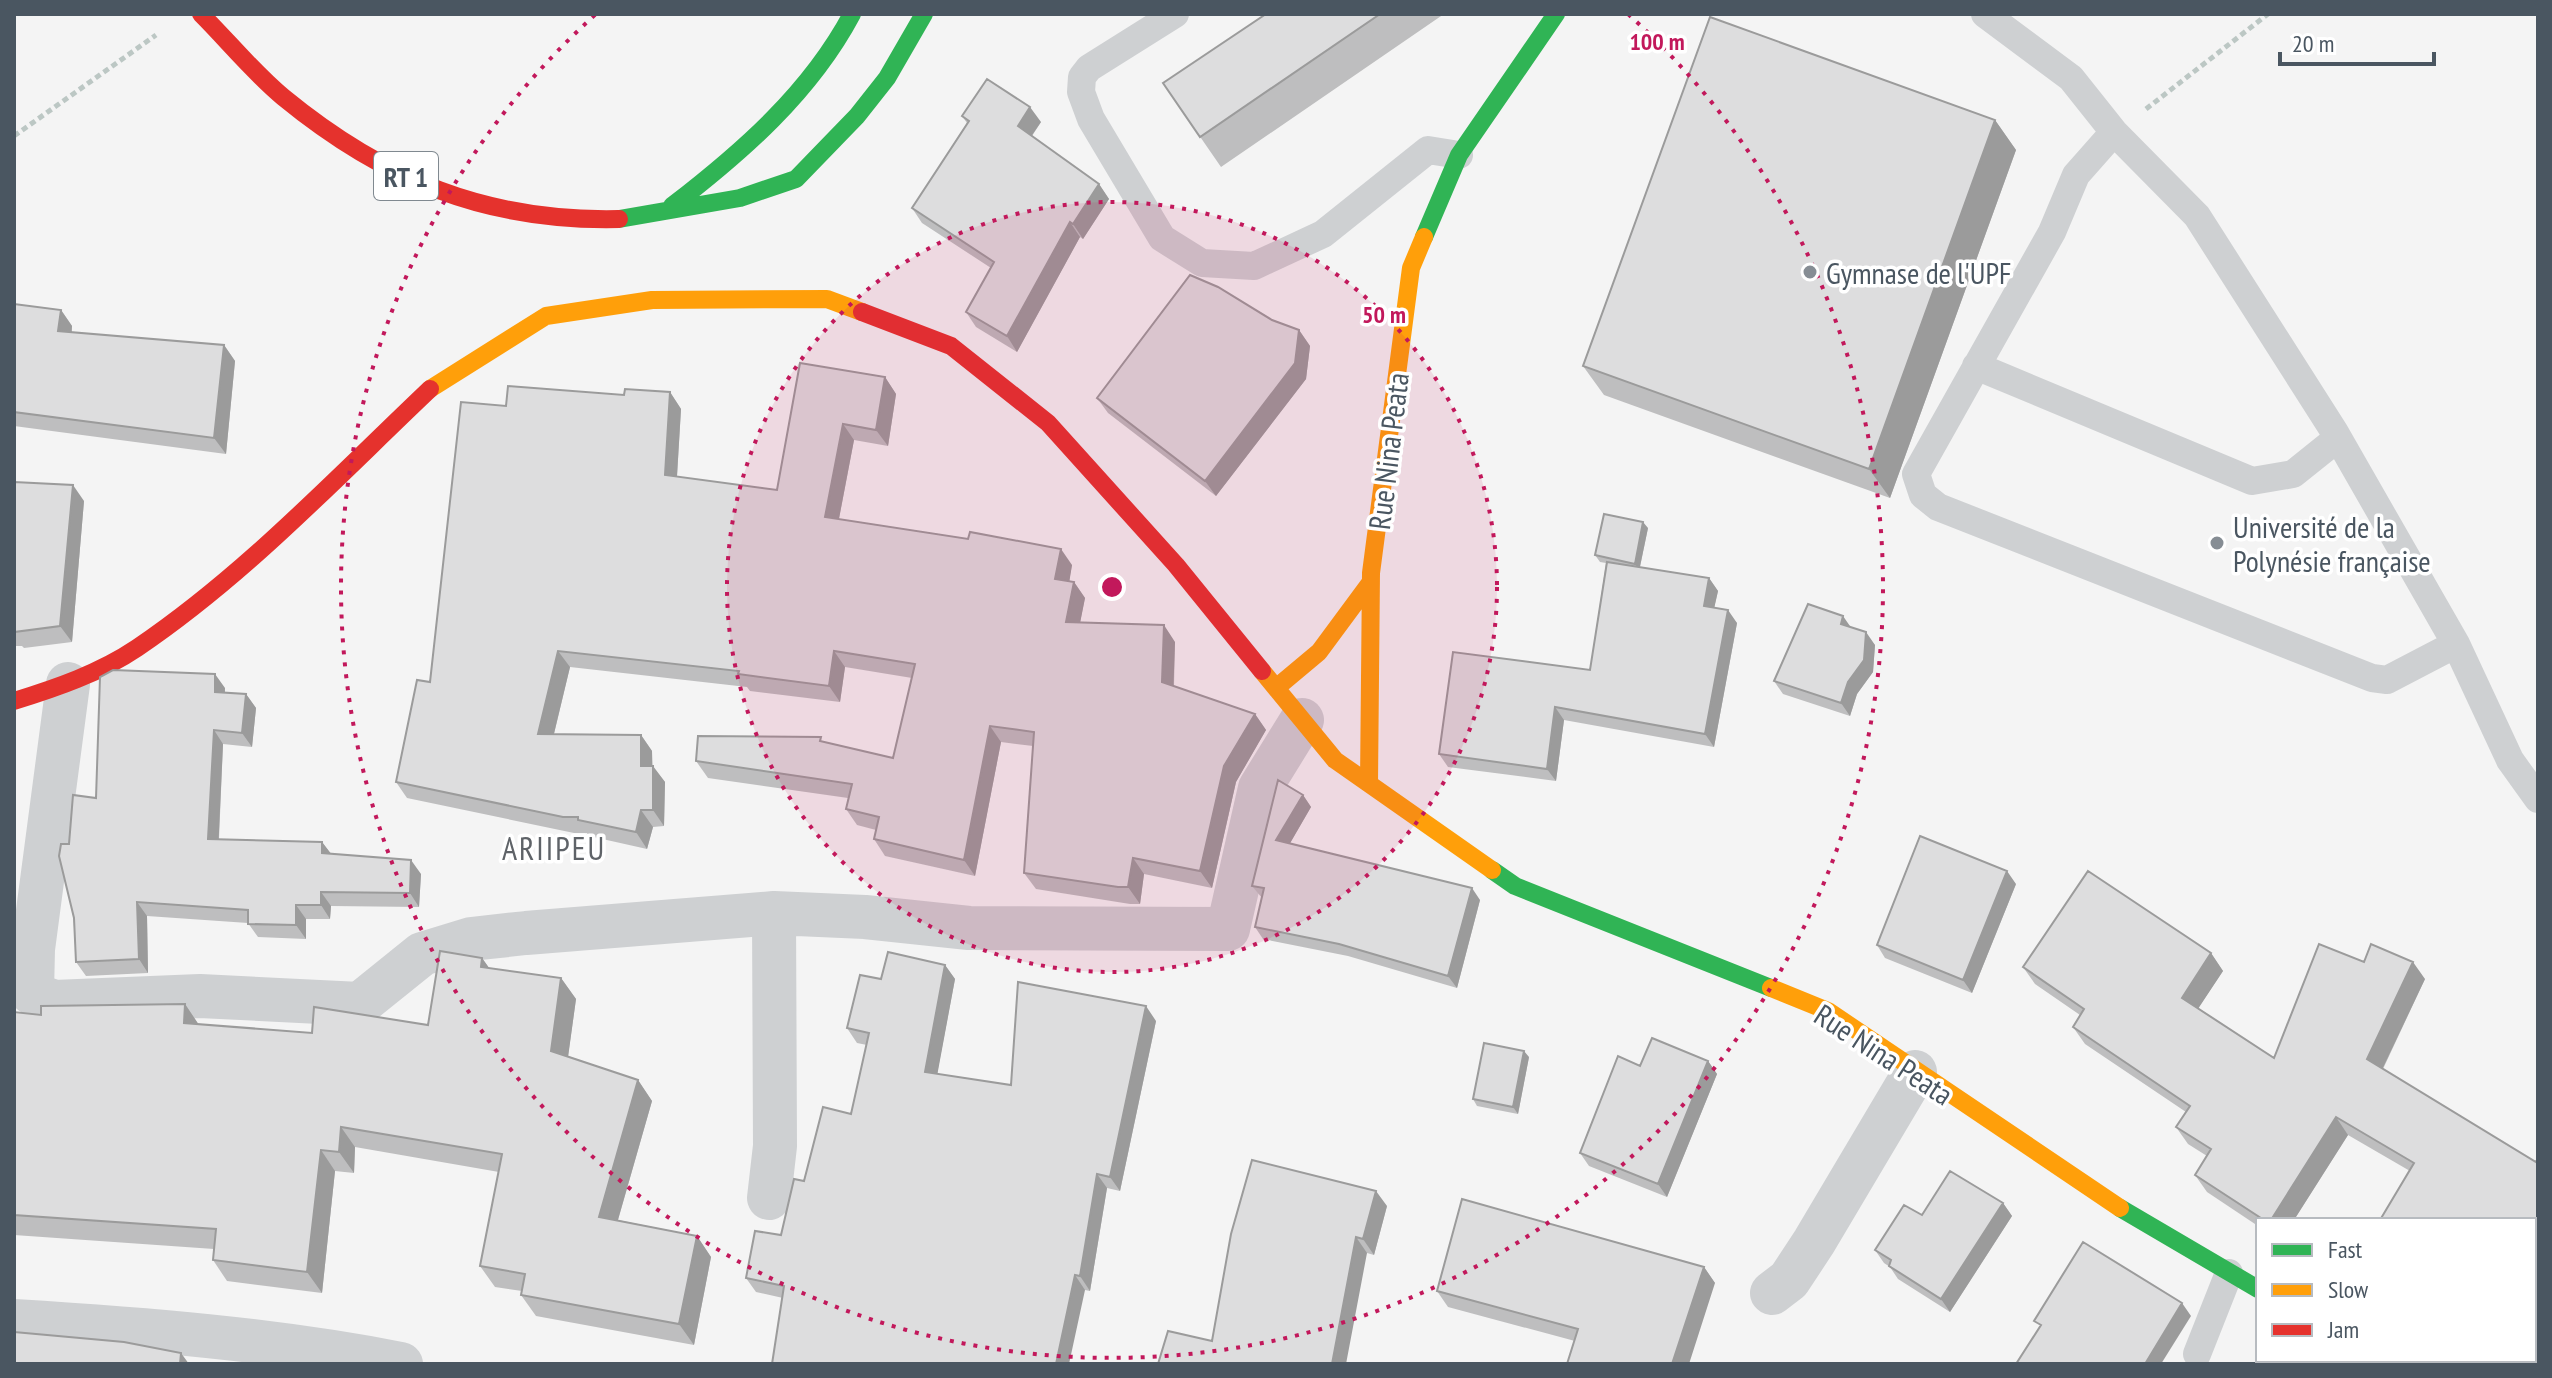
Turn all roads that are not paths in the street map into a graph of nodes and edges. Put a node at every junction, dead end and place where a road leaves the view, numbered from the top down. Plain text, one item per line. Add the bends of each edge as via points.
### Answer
1 (201, 14) edge
2 (852, 14) edge
3 (924, 14) edge
4 (1175, 14) edge
5 (1556, 14) edge
6 (1985, 14) edge
7 (2114, 132) junction
8 (1459, 155) junction
9 (662, 213) junction
10 (1976, 366) junction
11 (2338, 438) junction
12 (1370, 583) junction
13 (2456, 644) junction
14 (68, 684) junction
15 (14, 701) edge
16 (1289, 704) junction
17 (1369, 783) junction
18 (2538, 799) edge
19 (774, 913) junction
20 (1915, 1072) junction
21 (769, 1198) dead end
22 (2229, 1273) junction
23 (2256, 1288) edge
24 (1772, 1293) dead end
25 (14, 1321) edge
26 (2197, 1354) dead end
27 (401, 1364) edge

1 - 9 street, RT 1 via 282,96 371,159 451,197 521,215 568,219 634,219
2 - 9 street, RT 1 via 807,81 767,125 729,163
3 - 9 street via 887,78 796,179 740,198
4 - 8 lane via 1089,68 1081,92 1091,119 1162,238 1202,263 1254,266 1323,234 1428,150
5 - 8 street, Rue Nina Peata
6 - 7 lane via 2071,78
7 - 10 lane via 2076,175 2052,232
7 - 11 lane via 2197,216
8 - 12 street, Rue Nina Peata via 1411,268
10 - 11 lane via 2252,481 2293,474
10 - 13 lane via 1916,474 1923,495 1938,507 2372,678 2387,680
11 - 13 lane
12 - 16 street via 1305,670
12 - 17 street, Rue Nina Peata
13 - 18 lane via 2510,760
14 - 15 street, Rue Nina Peata
14 - 16 street, Rue Nina Peata via 136,649 255,554 431,388 546,316 652,300 827,299 951,346 1048,423 1176,565
14 - 19 street via 33,949 32,993 54,1002 200,996 360,1004 422,954 471,939
16 - 17 street, Rue Nina Peata via 1335,760
16 - 19 street via 1260,788 1228,929 969,928
17 - 20 street, Rue Nina Peata via 1515,886 1828,1011
19 - 21 street via 775,1146
20 - 22 street, Rue Nina Peata via 2166,1238
20 - 24 street via 1814,1242 1789,1280
22 - 23 street, Rue Nina Peata
22 - 26 lane
25 - 27 street via 170,1330

